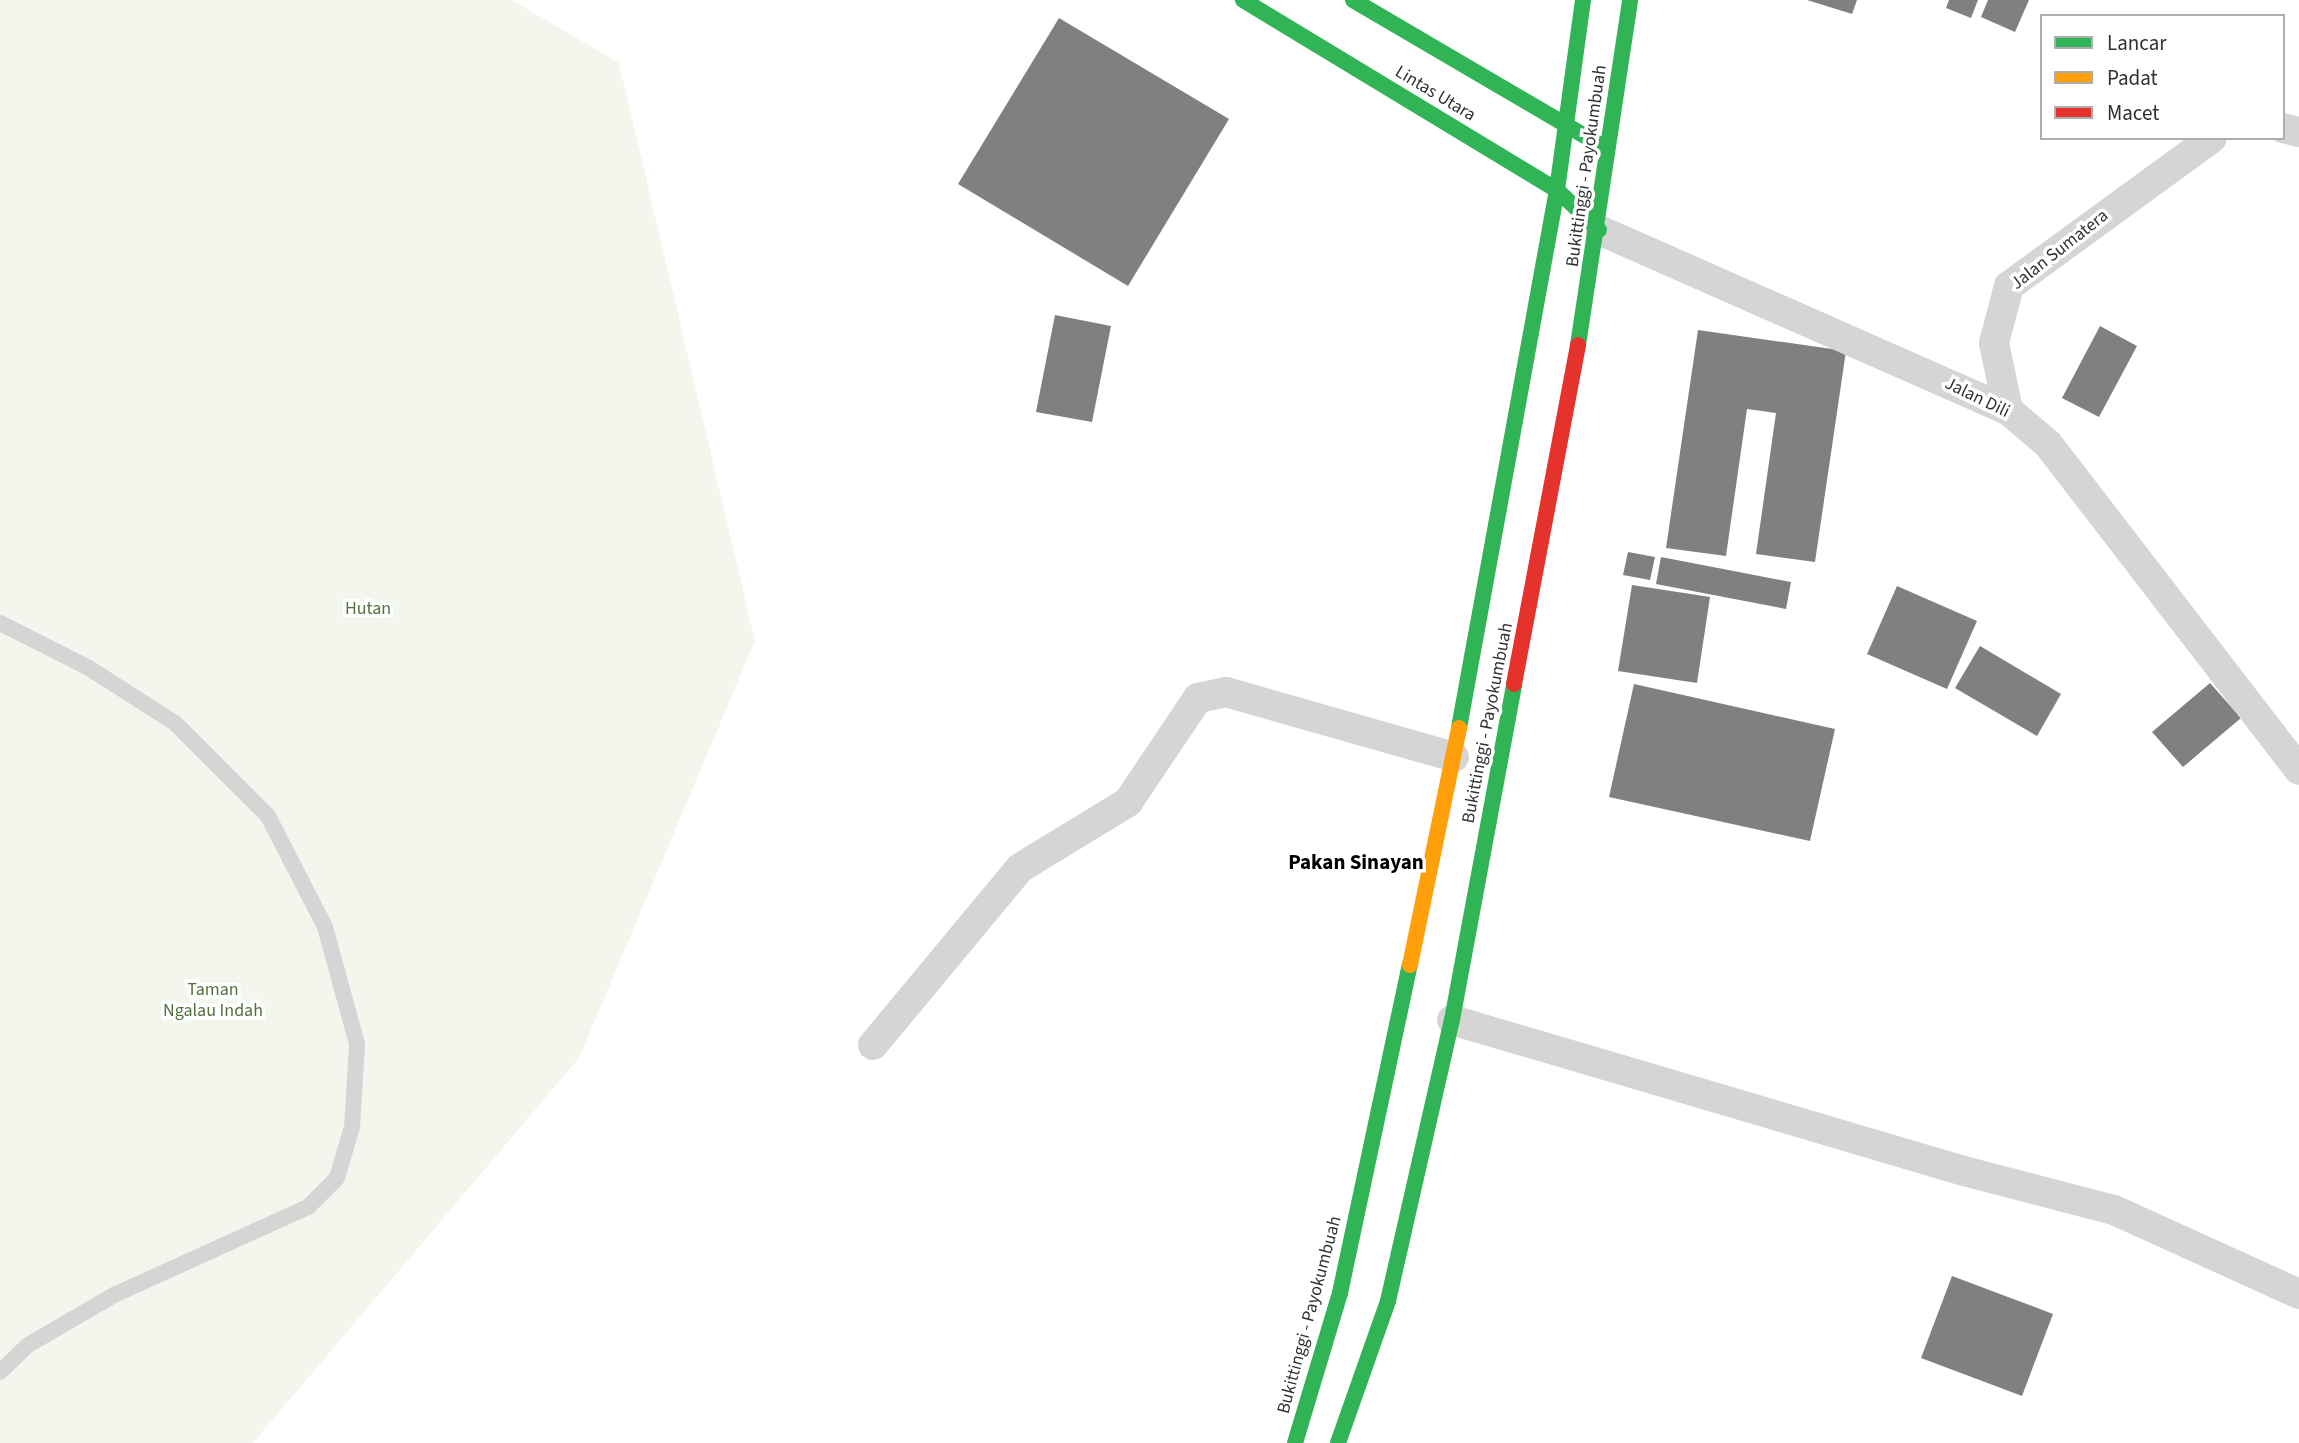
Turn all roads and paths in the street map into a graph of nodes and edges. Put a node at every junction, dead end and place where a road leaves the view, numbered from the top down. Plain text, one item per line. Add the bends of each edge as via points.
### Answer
1 (1243, 0) edge
2 (1353, 0) edge
3 (1583, 0) edge
4 (1630, 0) edge
5 (1565, 126) junction
6 (2209, 140) edge
7 (1607, 149) junction
8 (1557, 190) junction
9 (1599, 230) junction
10 (2008, 410) junction
11 (0, 623) edge
12 (1454, 757) junction
13 (2299, 770) edge
14 (1452, 1020) junction
15 (873, 1045) dead end
16 (2299, 1294) edge
17 (0, 1372) edge
18 (1295, 1443) edge
19 (1338, 1443) edge

1 - 8 main road, Lintas Utara
2 - 5 main road
3 - 5 main road, Bukittinggi - Payokumbuah
4 - 7 main road, Bukittinggi - Payokumbuah
5 - 7 main road
5 - 8 main road, Bukittinggi - Payokumbuah
6 - 10 street, Jalan Sumatera via 2009,286 1994,343
7 - 9 main road, Bukittinggi - Payokumbuah
8 - 9 main road, Lintas Utara
8 - 12 main road, Bukittinggi - Payokumbuah
9 - 10 street, Jalan Dili
9 - 14 main road, Bukittinggi - Payokumbuah
10 - 13 street, Jalan Dili via 2048,444
11 - 17 lane via 89,668 175,723 268,816 325,927 357,1044 352,1127 337,1178 308,1208 114,1295 29,1345
12 - 15 street via 1226,692 1198,698 1128,802 1020,868
12 - 18 main road, Bukittinggi - Payokumbuah via 1340,1293
14 - 16 street via 1964,1171 2115,1210
14 - 19 main road, Bukittinggi - Payokumbuah via 1388,1301

